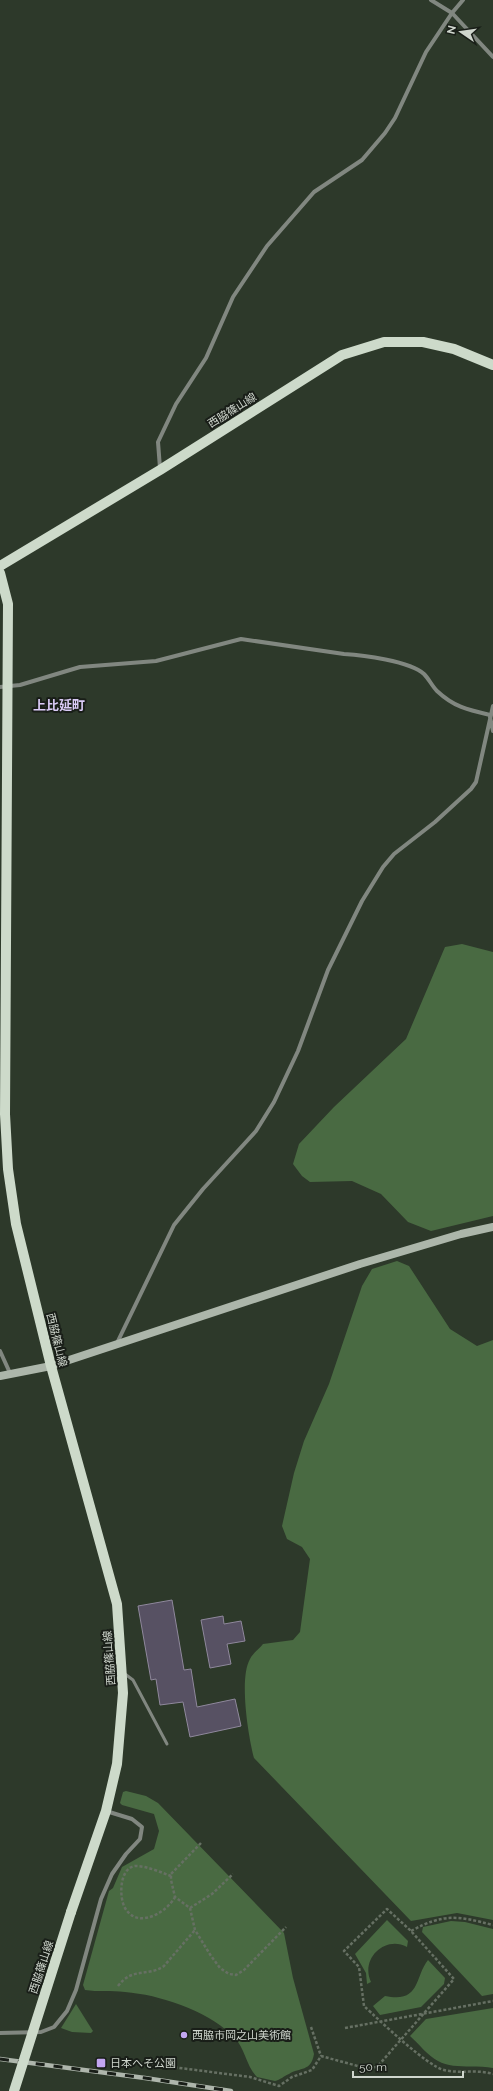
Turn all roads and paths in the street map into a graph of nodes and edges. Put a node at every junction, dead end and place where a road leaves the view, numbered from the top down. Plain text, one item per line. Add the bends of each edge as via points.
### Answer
1 (431, 0) edge
2 (463, 0) edge
3 (452, 14) junction
4 (493, 57) edge
5 (493, 365) edge
6 (160, 470) junction
7 (0, 566) edge
8 (0, 574) edge
9 (4, 687) edge
10 (493, 706) edge
11 (490, 715) junction
12 (493, 731) edge
13 (493, 1227) edge
14 (117, 1343) junction
15 (0, 1351) edge
16 (51, 1366) junction
17 (10, 1373) junction
18 (0, 1376) edge
19 (122, 1671) junction
20 (167, 1744) dead end
21 (106, 1811) junction
22 (201, 1843) dead end
23 (233, 1874) dead end
24 (171, 1876) junction
25 (176, 1897) junction
26 (190, 1908) junction
27 (493, 1925) edge
28 (286, 1926) dead end
29 (194, 1930) junction
30 (411, 1930) junction
31 (118, 1986) dead end
32 (493, 2001) edge
33 (424, 2013) junction
34 (381, 2021) junction
35 (311, 2027) dead end
36 (345, 2028) dead end
37 (0, 2033) edge
38 (401, 2038) junction
39 (321, 2056) junction
40 (110, 2059) dead end
41 (493, 2074) edge
42 (14, 2091) edge

1 - 3 street
2 - 3 street
3 - 4 street
3 - 6 street via 426,52 395,118 385,133 362,160 314,192 267,246 233,297 206,358 176,404 158,442
5 - 6 main road, 西脇篠山線 via 454,349 423,342 384,342 342,355
6 - 7 main road, 西脇篠山線
8 - 9 main road, 西脇篠山線 via 8,604
9 - 11 street via 20,685 80,667 156,661 241,639 361,655 398,663 423,673 437,690 457,707
9 - 16 main road, 西脇篠山線 via 5,1114 8,1169 16,1224
10 - 11 street
11 - 12 street
11 - 14 street via 476,782 461,799 394,854 383,867 362,901 328,970 298,1050 274,1102 256,1131 203,1188 174,1225
13 - 14 street via 360,1264
14 - 16 street
15 - 17 street
16 - 17 street
16 - 19 main road, 西脇篠山線 via 118,1604
17 - 18 street
19 - 20 lane via 133,1680
19 - 21 main road, 西脇篠山線 via 123,1693 117,1764
21 - 37 street via 132,1819 142,1826 140,1839 112,1874 67,2011 54,2027 41,2032
21 - 42 main road, 西脇篠山線, bridge
22 - 24 path
23 - 26 path via 212,1894
24 - 25 path
24 - 25 path via 136,1866 130,1868 124,1874 123,1902 131,1914 145,1918 168,1908
25 - 26 path
26 - 29 path
27 - 30 path via 460,1917 427,1922
28 - 29 path via 244,1970 236,1975 220,1968
29 - 31 path via 164,1966 129,1975
30 - 33 path via 454,1979
30 - 34 path via 387,1909 344,1951 358,1967 364,2006
32 - 33 path
33 - 34 path
33 - 38 path
34 - 36 path
34 - 38 path
35 - 39 path
38 - 39 path via 377,2066 365,2068
38 - 41 path via 434,2066 443,2070 480,2070
39 - 40 path via 312,2070 292,2077 280,2086 250,2077

